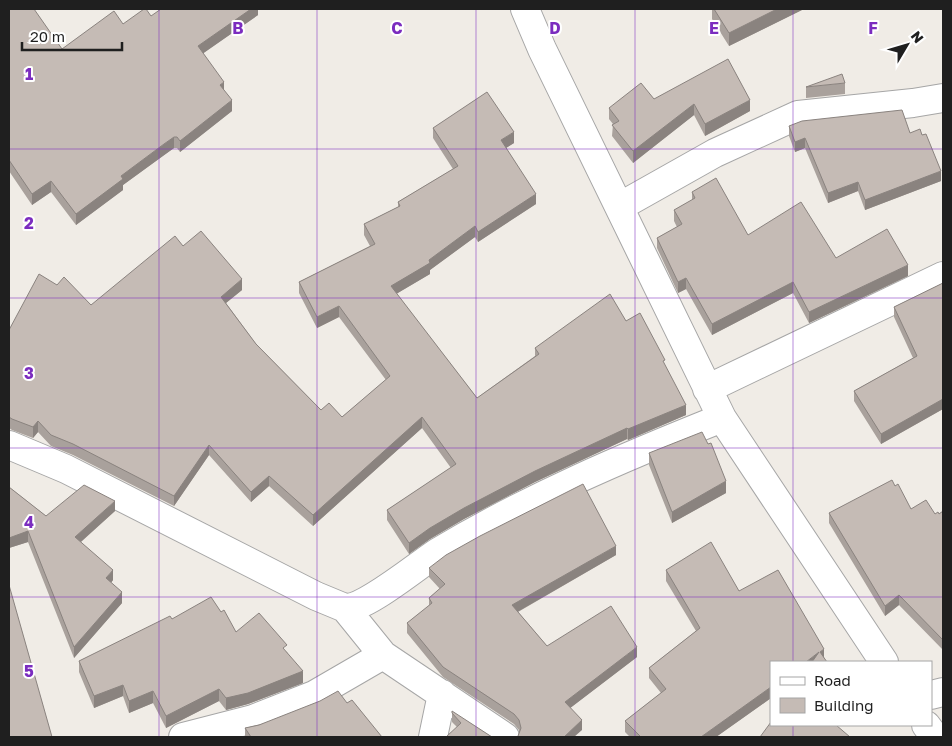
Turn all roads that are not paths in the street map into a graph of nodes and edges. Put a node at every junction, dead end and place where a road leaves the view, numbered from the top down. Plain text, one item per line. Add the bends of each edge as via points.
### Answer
1 (525, 9) edge
2 (943, 98) edge
3 (619, 207) junction
4 (943, 276) edge
5 (707, 389) junction
6 (722, 418) junction
7 (9, 445) edge
8 (346, 608) junction
9 (383, 655) junction
10 (883, 661) edge
11 (442, 694) junction
12 (927, 726) edge
13 (183, 737) edge
14 (433, 737) edge
15 (505, 737) edge
16 (935, 737) edge

1 - 3 street
2 - 3 street via 798,115 715,153
3 - 5 street
4 - 5 street
5 - 6 street
6 - 8 street via 568,483 471,533 356,607
6 - 10 street
7 - 8 street via 66,469 316,596
8 - 9 street
9 - 11 street
9 - 13 street via 314,695 253,720
11 - 14 street
11 - 15 street
12 - 16 street

